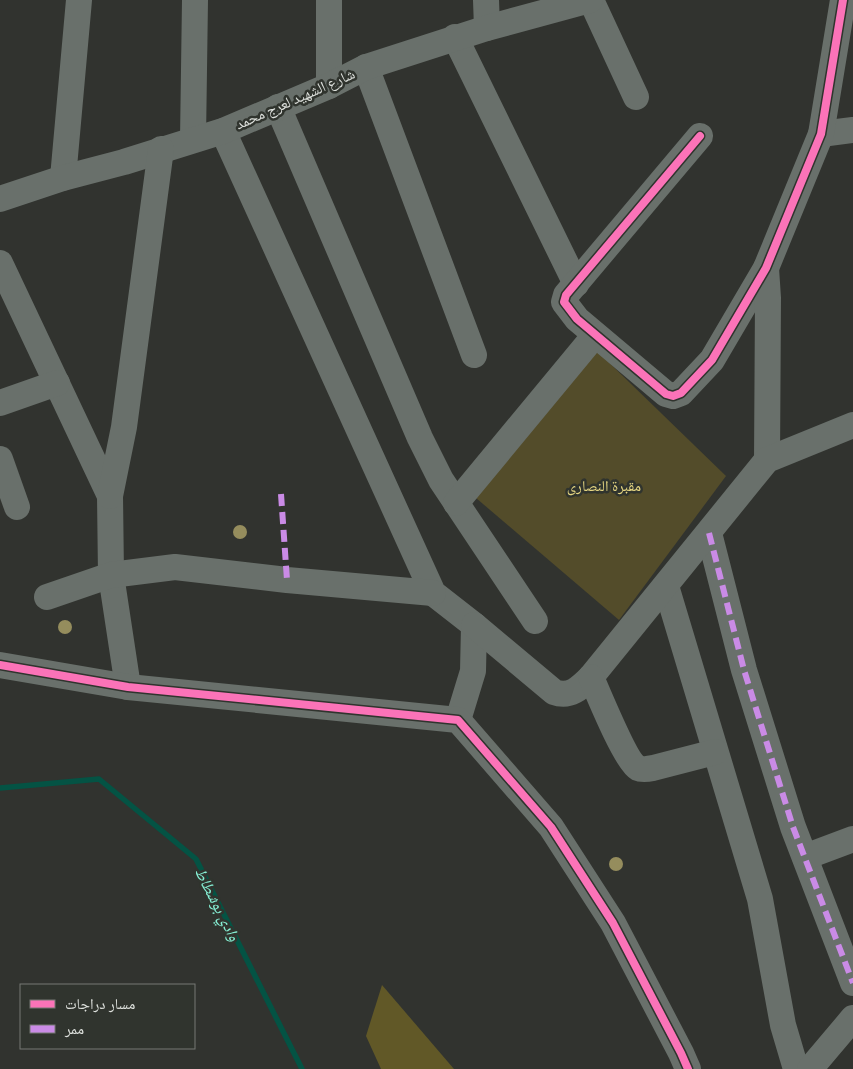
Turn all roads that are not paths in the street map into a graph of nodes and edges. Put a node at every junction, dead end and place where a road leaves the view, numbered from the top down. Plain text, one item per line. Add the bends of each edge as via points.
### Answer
1 (79, 0) edge
2 (195, 0) edge
3 (329, 0) edge
4 (486, 0) edge
5 (591, 0) edge
6 (843, 0) edge
7 (487, 28) junction
8 (455, 37) junction
9 (366, 67) junction
10 (329, 86) junction
11 (636, 97) dead end
12 (278, 107) junction
13 (853, 130) edge
14 (222, 131) junction
15 (821, 134) junction
16 (700, 136) dead end
17 (192, 139) junction
18 (161, 149) junction
19 (63, 178) junction
20 (0, 199) edge
21 (0, 263) edge
22 (766, 268) junction
23 (576, 284) junction
24 (595, 335) junction
25 (474, 355) dead end
26 (57, 383) junction
27 (0, 403) edge
28 (853, 425) edge
29 (0, 459) edge
30 (767, 460) junction
31 (110, 496) junction
32 (456, 503) junction
33 (16, 507) dead end
34 (709, 533) junction
35 (111, 575) junction
36 (666, 586) junction
37 (433, 593) junction
38 (47, 597) dead end
39 (535, 621) dead end
40 (474, 625) junction
41 (0, 665) edge
42 (591, 678) junction
43 (128, 688) junction
44 (458, 720) junction
45 (715, 752) junction
46 (853, 839) edge
47 (805, 857) junction
48 (853, 983) edge
49 (853, 1018) edge
50 (688, 1069) edge
51 (796, 1069) edge
52 (810, 1069) edge

1 - 19 street
2 - 17 street
3 - 10 street
4 - 7 street
5 - 7 street, شارع الشهيد لعرج محمد
5 - 11 street
6 - 15 street
7 - 8 street, شارع الشهيد لعرج محمد
8 - 9 street, شارع الشهيد لعرج محمد
8 - 23 street
9 - 10 street, شارع الشهيد لعرج محمد
9 - 25 street
10 - 12 street, شارع الشهيد لعرج محمد
12 - 14 street, شارع الشهيد لعرج محمد
12 - 32 street via 420,438
13 - 15 street
14 - 17 street, شارع الشهيد لعرج محمد
14 - 37 street
15 - 22 street
16 - 23 street
17 - 18 street, شارع الشهيد لعرج محمد
18 - 19 street, شارع الشهيد لعرج محمد
18 - 31 street via 124,428
19 - 20 street, شارع الشهيد لعرج محمد
21 - 26 street
22 - 24 street via 712,360 681,394 666,394
22 - 30 street
23 - 24 street via 564,302
24 - 32 street
26 - 27 street
26 - 31 street
28 - 30 street
29 - 33 street
30 - 34 street
31 - 35 street
32 - 39 street
34 - 36 street
34 - 47 street via 744,670
35 - 37 street via 175,566
35 - 38 street
35 - 43 street
36 - 42 street
36 - 45 street
37 - 40 street
40 - 42 street via 554,692 568,694
40 - 44 street via 474,672
41 - 43 street
42 - 45 street via 624,748 638,768 644,770
43 - 44 street
44 - 50 street via 551,826 613,923
45 - 51 street via 760,899 783,1025
46 - 47 street
47 - 48 street
49 - 52 street

